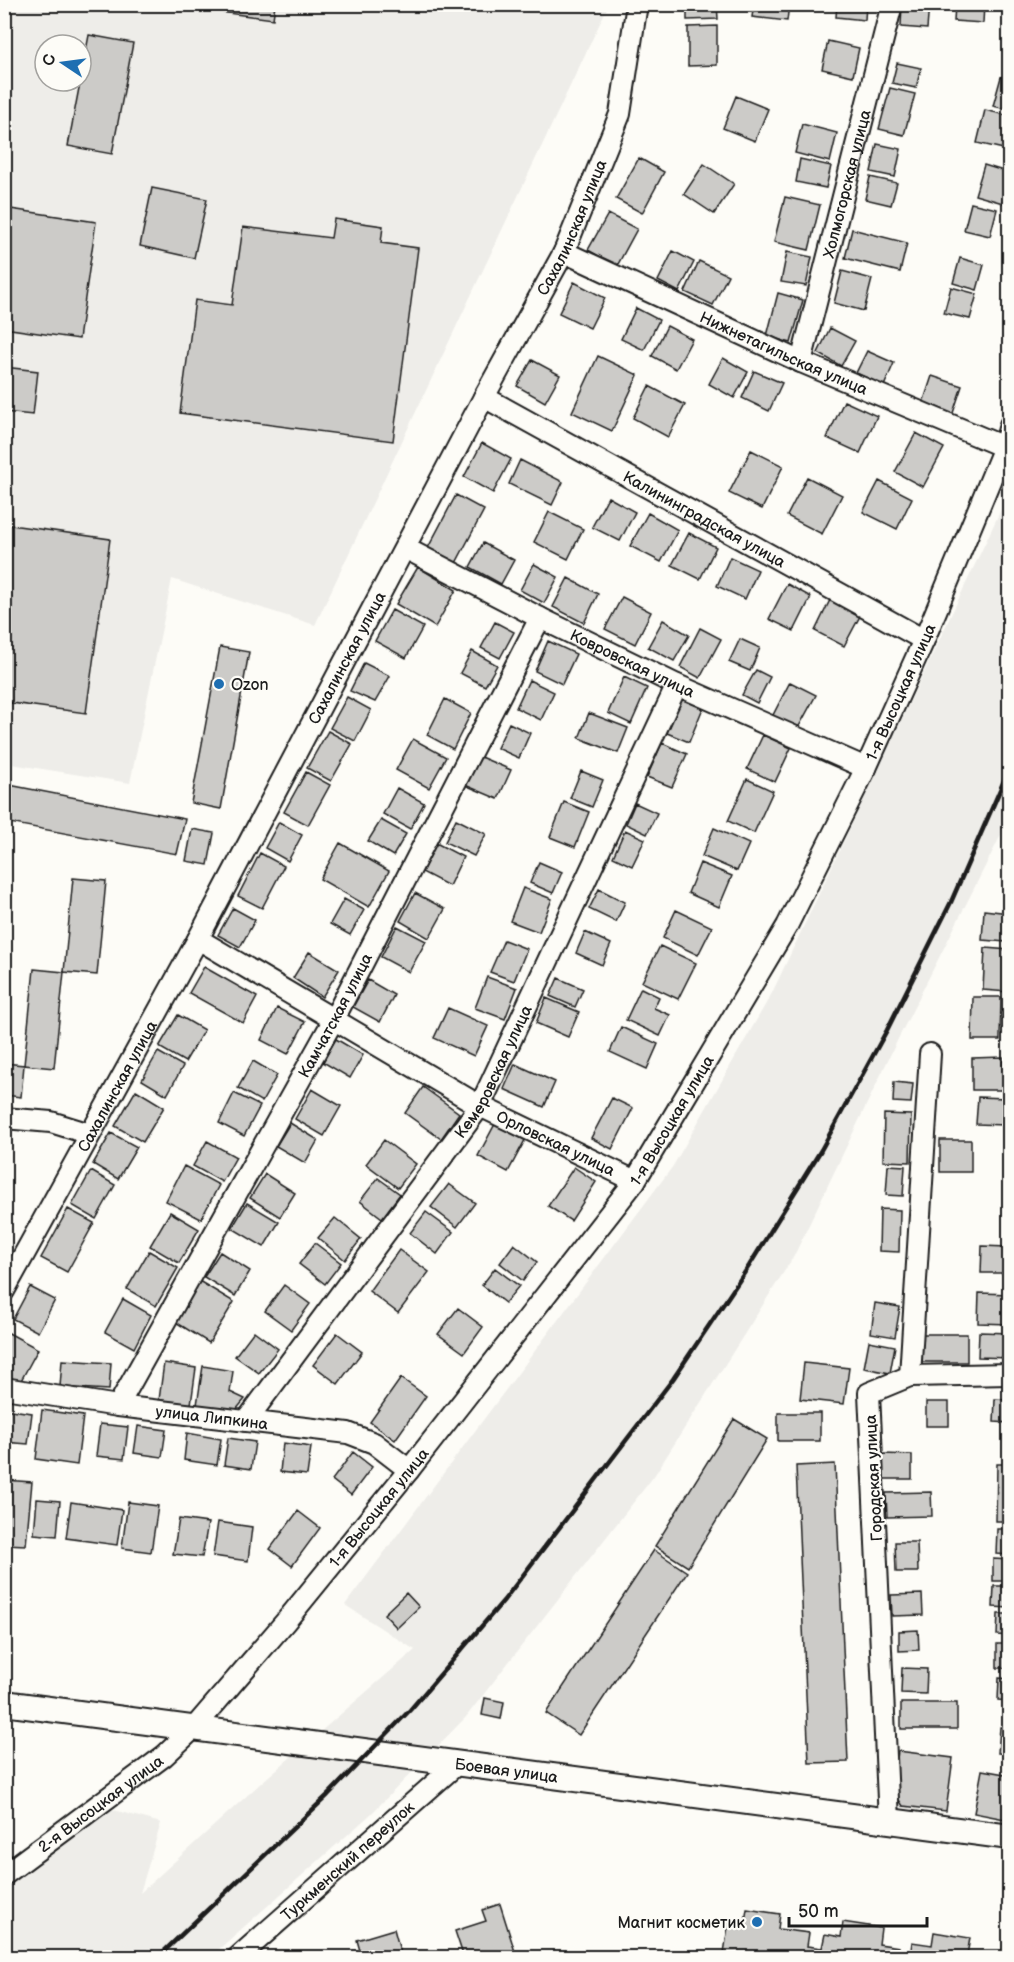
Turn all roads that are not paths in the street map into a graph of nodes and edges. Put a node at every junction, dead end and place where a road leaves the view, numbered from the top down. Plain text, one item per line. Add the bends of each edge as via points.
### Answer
1 (637, 4) edge
2 (892, 4) edge
3 (564, 252) junction
4 (801, 362) junction
5 (484, 397) junction
6 (1010, 425) edge
7 (1005, 447) junction
8 (405, 548) junction
9 (540, 618) junction
10 (924, 640) junction
11 (677, 685) junction
12 (866, 768) junction
13 (198, 939) junction
14 (334, 1019) junction
15 (930, 1054) dead end
16 (480, 1106) junction
17 (4, 1118) edge
18 (90, 1134) junction
19 (635, 1180) junction
20 (4, 1291) edge
21 (1010, 1374) edge
22 (910, 1377) junction
23 (4, 1388) edge
24 (118, 1406) junction
25 (246, 1421) junction
26 (409, 1470) junction
27 (4, 1703) edge
28 (194, 1728) junction
29 (457, 1764) junction
30 (889, 1821) junction
31 (1010, 1837) edge
32 (4, 1875) edge
33 (237, 1958) edge

1 - 3 street, Сахалинская улица via 620,114
2 - 4 street, Холмогорская улица
3 - 4 street, Нижнетагильская улица
3 - 5 street, Сахалинская улица
4 - 7 street, Нижнетагильская улица
5 - 8 street, Сахалинская улица
5 - 10 street, Калининградская улица
6 - 7 street, 1-я Высоцкая улица
7 - 10 street, 1-я Высоцкая улица
8 - 9 street, Ковровская улица
8 - 13 street, Сахалинская улица
9 - 11 street, Ковровская улица
9 - 14 street, Камчатская улица
10 - 12 street, 1-я Высоцкая улица
11 - 12 street, Ковровская улица
11 - 16 street, Кемеровская улица
12 - 19 street, 1-я Высоцкая улица via 787,926
13 - 14 street, Орловская улица
13 - 18 street, Сахалинская улица
14 - 16 street, Орловская улица
14 - 24 street, Камчатская улица
15 - 22 street
16 - 19 street, Орловская улица
16 - 25 street, Кемеровская улица
17 - 18 street via 51,1122
18 - 20 street, Сахалинская улица
19 - 26 street, 1-я Высоцкая улица
21 - 22 street
22 - 30 street, Городская улица via 869,1393
23 - 24 street, улица Липкина
24 - 25 street, улица Липкина
25 - 26 street, улица Липкина via 348,1433 374,1443
26 - 28 street, 1-я Высоцкая улица
27 - 28 main road, Боевая улица
28 - 29 main road, Боевая улица
28 - 32 street, 2-я Высоцкая улица via 164,1756
29 - 30 main road, Боевая улица
29 - 33 street, Туркменский переулок
30 - 31 main road, Боевая улица

